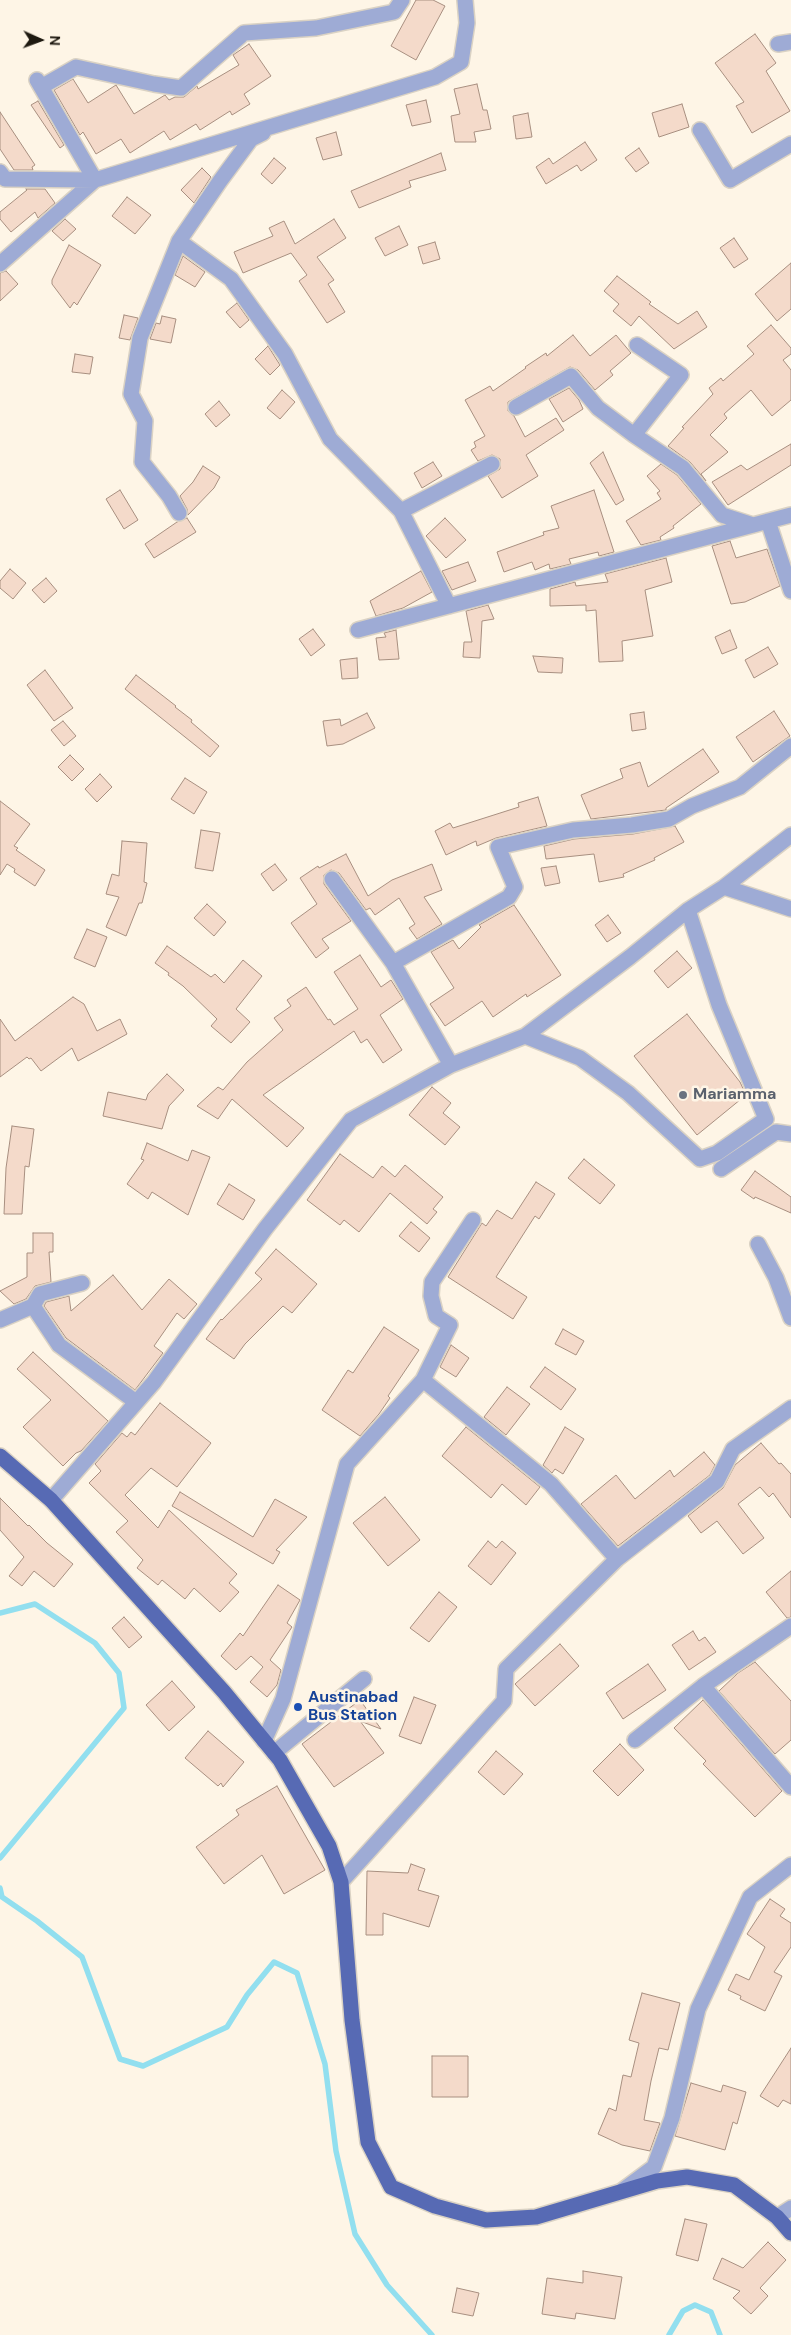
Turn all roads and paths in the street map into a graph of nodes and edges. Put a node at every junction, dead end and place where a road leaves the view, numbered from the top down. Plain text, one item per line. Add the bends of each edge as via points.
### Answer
1 (402, 0) edge
2 (465, 0) edge
3 (278, 124) junction
4 (700, 130) dead end
5 (791, 144) edge
6 (0, 172) edge
7 (95, 180) junction
8 (179, 241) junction
9 (0, 264) edge
10 (637, 345) dead end
11 (516, 407) dead end
12 (634, 436) junction
13 (492, 464) dead end
14 (401, 512) junction
15 (179, 513) dead end
16 (791, 515) edge
17 (768, 521) junction
18 (753, 525) junction
19 (791, 591) edge
20 (450, 606) junction
21 (358, 630) dead end
22 (791, 746) edge
23 (791, 835) edge
24 (332, 879) dead end
25 (724, 887) junction
26 (791, 909) edge
27 (688, 910) junction
28 (393, 963) junction
29 (525, 1036) junction
30 (451, 1065) junction
31 (791, 1134) edge
32 (721, 1169) dead end
33 (474, 1220) dead end
34 (758, 1244) dead end
35 (82, 1283) dead end
36 (33, 1306) junction
37 (791, 1318) edge
38 (0, 1320) edge
39 (423, 1380) junction
40 (136, 1402) junction
41 (791, 1408) edge
42 (0, 1456) edge
43 (51, 1500) junction
44 (617, 1559) junction
45 (791, 1626) edge
46 (364, 1680) dead end
47 (703, 1686) junction
48 (636, 1740) dead end
49 (269, 1747) junction
50 (791, 1787) edge
51 (791, 1864) edge
52 (341, 1882) junction
53 (622, 2191) junction
54 (791, 2208) edge
55 (777, 2217) junction
56 (791, 2233) edge

1 - 7 street via 394,12 316,28 244,33 181,88 76,67 39,83
2 - 3 street via 467,23 461,62 435,77
3 - 7 street
3 - 8 street via 251,139
4 - 5 street via 730,180
6 - 7 street via 5,179
7 - 9 street
8 - 14 street via 231,279 285,354 330,439
8 - 15 street via 140,338 131,394 145,422 142,462
10 - 12 street via 681,375
11 - 12 street via 571,376 598,408
12 - 18 street via 683,468 722,515
13 - 14 street
14 - 20 street
16 - 17 street
17 - 18 street
17 - 19 street
18 - 20 street
20 - 21 street
22 - 28 street via 740,786 669,819 573,830 498,847 515,887 509,897
23 - 25 street
24 - 28 street
25 - 26 street
25 - 27 street
27 - 29 street
27 - 29 street via 719,1005 766,1119 717,1153 700,1159 628,1093 580,1058
28 - 30 street
29 - 30 street
30 - 40 street via 351,1120
31 - 32 street via 776,1132
33 - 39 street via 432,1282 431,1296 436,1316 450,1325
34 - 37 street via 776,1278
35 - 36 street via 40,1294
36 - 38 street
36 - 40 street via 59,1345
39 - 44 street via 551,1484
39 - 49 street via 347,1464
40 - 43 street
41 - 44 street via 733,1449 717,1481
42 - 43 main road
43 - 49 main road via 224,1692
44 - 52 street via 506,1669 504,1701
45 - 47 street
46 - 49 street
47 - 48 street
47 - 50 street
49 - 52 main road via 280,1760 329,1846
51 - 53 street via 750,1897 698,2009 672,2118 654,2167
52 - 53 main road via 352,2020 368,2142 391,2187 435,2206 486,2220 536,2217
53 - 55 main road via 687,2177 734,2185
54 - 55 street
55 - 56 main road

